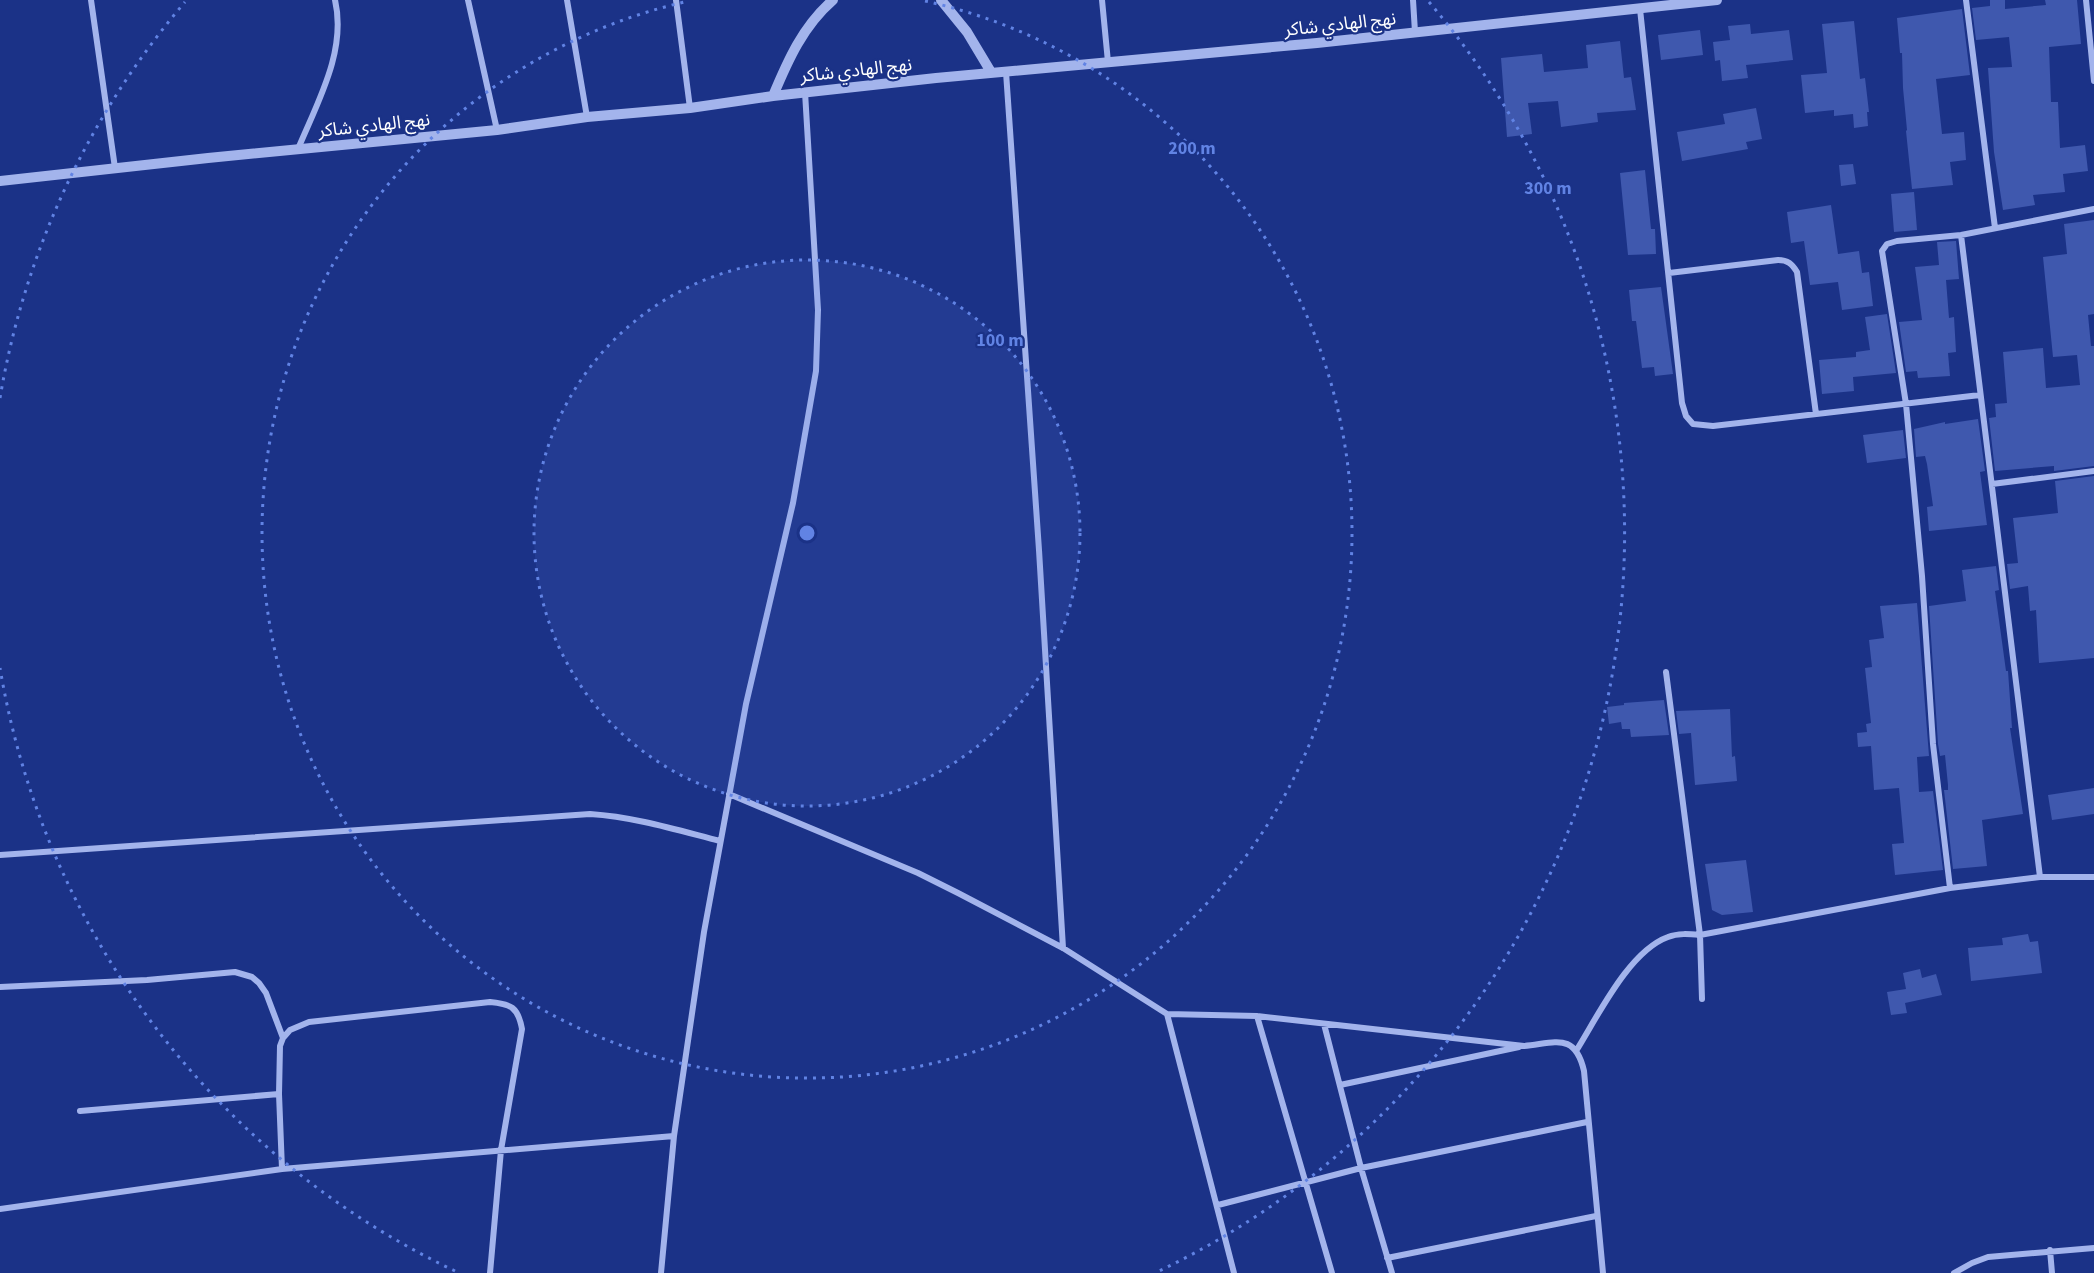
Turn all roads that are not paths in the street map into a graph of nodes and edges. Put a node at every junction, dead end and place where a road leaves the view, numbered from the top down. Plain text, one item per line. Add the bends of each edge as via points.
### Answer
1 (91, 0) edge
2 (335, 0) edge
3 (468, 0) edge
4 (567, 0) edge
5 (676, 0) edge
6 (833, 0) edge
7 (941, 0) edge
8 (1102, 0) edge
9 (1413, 0) edge
10 (1717, 0) edge
11 (1966, 0) edge
12 (2086, 0) edge
13 (1640, 9) junction
14 (1416, 32) junction
15 (1108, 62) junction
16 (991, 72) junction
17 (1006, 72) junction
18 (2094, 81) edge
19 (804, 92) junction
20 (773, 96) junction
21 (690, 108) junction
22 (587, 117) junction
23 (496, 130) junction
24 (297, 149) junction
25 (115, 168) junction
26 (0, 181) edge
27 (2094, 209) edge
28 (1995, 228) junction
29 (1961, 235) junction
30 (1669, 273) junction
31 (1980, 395) junction
32 (1906, 404) junction
33 (1816, 414) junction
34 (2094, 471) edge
35 (1992, 484) junction
36 (1666, 672) dead end
37 (729, 794) junction
38 (720, 842) junction
39 (0, 855) edge
40 (2040, 877) junction
41 (2094, 878) edge
42 (1950, 888) junction
43 (1700, 935) junction
44 (1063, 948) junction
45 (0, 987) edge
46 (1702, 999) dead end
47 (1167, 1014) junction
48 (1257, 1016) junction
49 (1324, 1024) junction
50 (283, 1038) junction
51 (1524, 1046) junction
52 (1576, 1050) junction
53 (1340, 1085) junction
54 (279, 1094) junction
55 (80, 1111) dead end
56 (1587, 1122) junction
57 (674, 1136) junction
58 (501, 1150) junction
59 (1361, 1168) junction
60 (282, 1169) junction
61 (1306, 1183) junction
62 (1218, 1205) junction
63 (0, 1209) edge
64 (1596, 1216) junction
65 (2094, 1248) edge
66 (2050, 1250) junction
67 (1387, 1258) junction
68 (490, 1273) edge
69 (661, 1273) edge
70 (1234, 1273) edge
71 (1332, 1273) edge
72 (1392, 1273) edge
73 (1603, 1273) edge
74 (1954, 1273) edge
75 (2052, 1273) edge

1 - 25 street
2 - 24 street via 338,35 334,58
3 - 23 street
4 - 22 street
5 - 21 street
6 - 20 street via 801,38
7 - 16 street via 967,32
8 - 15 street
9 - 14 street
10 - 13 street, نهج الهادي شاكر
11 - 28 street
12 - 18 street
13 - 14 street, نهج الهادي شاكر
13 - 30 street
14 - 15 street, نهج الهادي شاكر
15 - 17 street, نهج الهادي شاكر
16 - 17 street, نهج الهادي شاكر
16 - 19 street, نهج الهادي شاكر
17 - 44 street
19 - 20 street, نهج الهادي شاكر
19 - 37 street via 818,310 816,371 793,503
20 - 21 street, نهج الهادي شاكر
21 - 22 street, نهج الهادي شاكر
22 - 23 street, نهج الهادي شاكر
23 - 24 street, نهج الهادي شاكر
24 - 25 street, نهج الهادي شاكر
25 - 26 street, نهج الهادي شاكر
27 - 28 street
28 - 29 street
29 - 31 street
29 - 32 street via 1897,241 1883,247
30 - 33 street via 1778,260 1793,265
30 - 33 street via 1682,403 1693,424 1713,426
31 - 32 street
31 - 35 street
32 - 33 street
32 - 42 street via 1933,744
34 - 35 street
35 - 40 street
36 - 43 street
37 - 38 street
37 - 44 street via 918,873
38 - 39 street via 639,820 590,814
38 - 57 street
40 - 41 street
40 - 42 street
42 - 43 street
43 - 46 street
43 - 52 street via 1670,936 1639,956
44 - 47 street
45 - 50 street via 235,972 259,983
47 - 48 street
47 - 62 street
48 - 49 street
48 - 61 street
49 - 51 street
49 - 53 street
50 - 54 street
50 - 58 street via 309,1022 505,1003 515,1009 522,1029
51 - 52 street via 1564,1043
51 - 53 street
52 - 56 street via 1584,1071
53 - 59 street
54 - 55 street
54 - 60 street
56 - 59 street
56 - 64 street
57 - 58 street
57 - 69 street
58 - 60 street
58 - 68 street
59 - 61 street
59 - 67 street
60 - 63 street
61 - 62 street
61 - 71 street
62 - 70 street
64 - 67 street
64 - 73 street
65 - 66 street
66 - 74 street via 1988,1257
66 - 75 street
67 - 72 street

